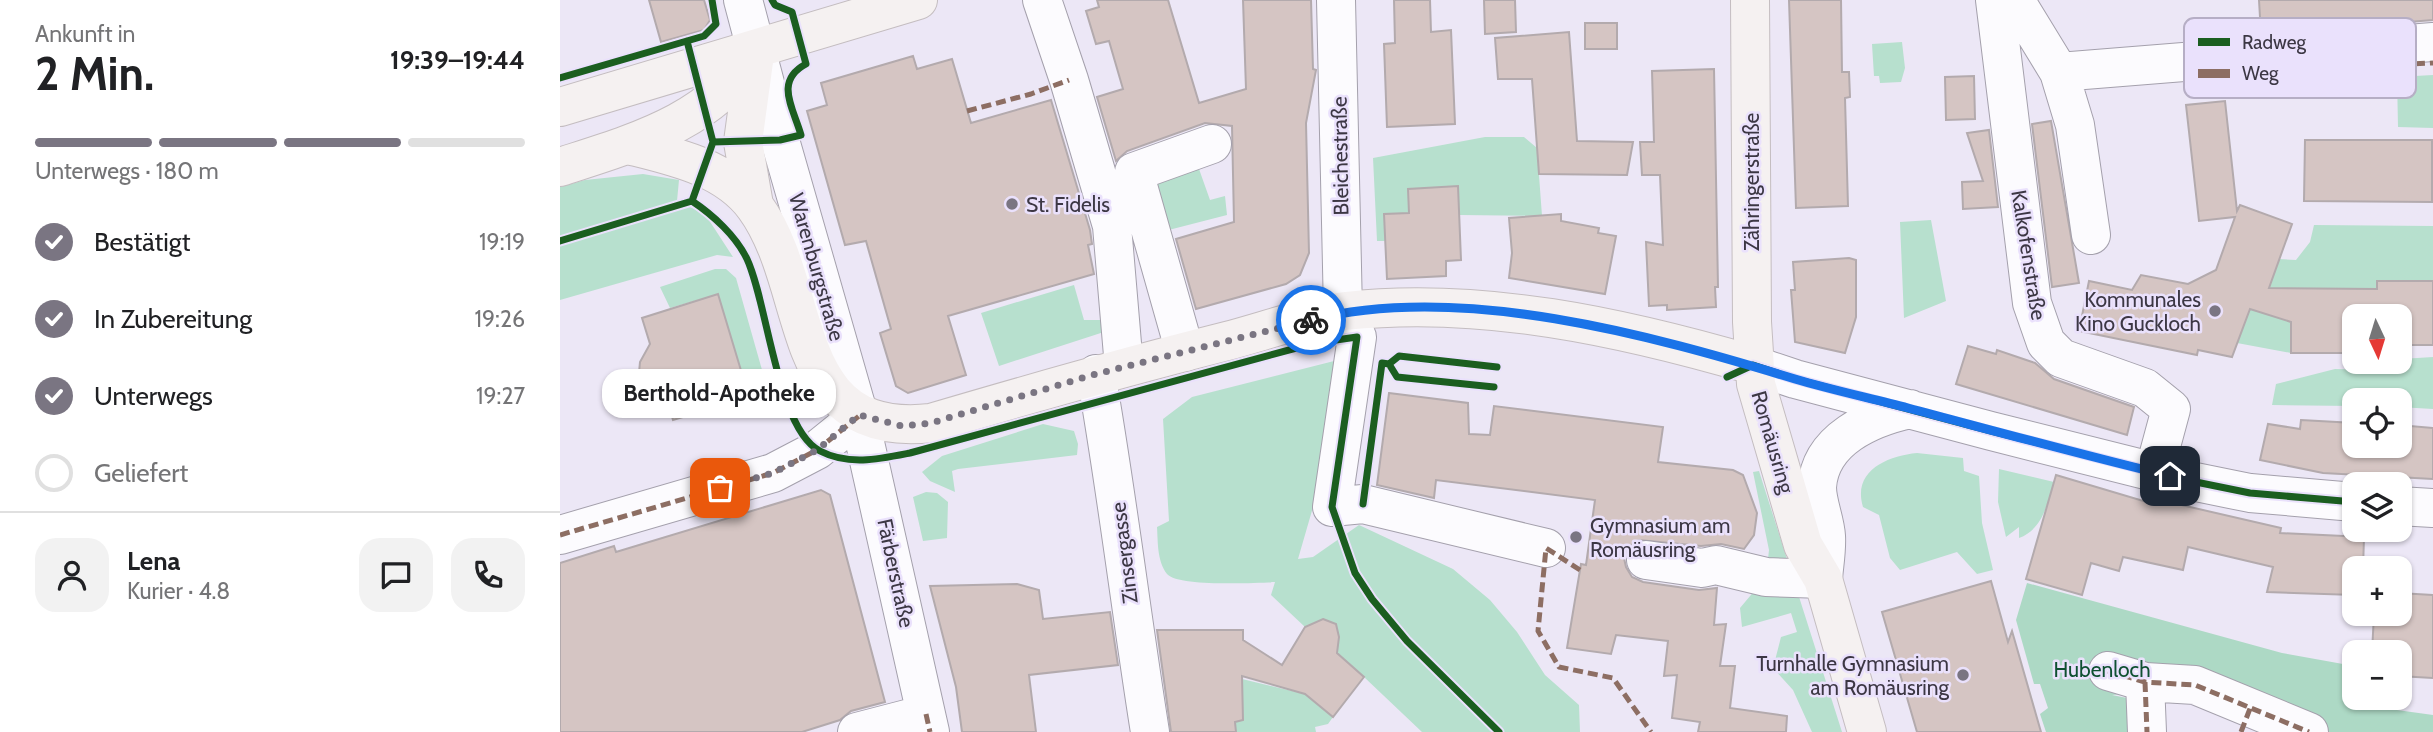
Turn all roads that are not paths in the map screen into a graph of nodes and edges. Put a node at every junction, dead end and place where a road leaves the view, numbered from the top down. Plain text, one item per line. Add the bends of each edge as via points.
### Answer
1 (743, 0) edge
2 (918, 0) edge
3 (1042, 0) edge
4 (1336, 0) edge
5 (1749, 0) edge
6 (1995, 0) edge
7 (2015, 0) edge
8 (756, 49) junction
9 (2184, 62) edge
10 (2059, 72) junction
11 (627, 86) junction
12 (560, 107) edge
13 (1212, 144) dead end
14 (628, 145) junction
15 (560, 167) edge
16 (754, 205) junction
17 (2091, 235) dead end
18 (1343, 311) junction
19 (1185, 352) junction
20 (1753, 365) junction
21 (1110, 371) junction
22 (1910, 408) junction
23 (859, 415) junction
24 (2154, 472) junction
25 (2342, 501) edge
26 (2412, 507) edge
27 (2433, 508) edge
28 (560, 535) edge
29 (1546, 548) dead end
30 (1646, 561) dead end
31 (1823, 579) junction
32 (2108, 671) dead end
33 (2146, 681) junction
34 (2246, 719) edge
35 (928, 723) edge
36 (857, 732) edge
37 (1150, 732) edge
38 (1867, 732) edge
39 (2147, 732) edge
40 (2309, 732) edge

1 - 8 street, Warenburgstraße
2 - 8 main road
3 - 21 street, Zinsergasse via 1112,226
4 - 18 street, Bleichestraße
5 - 20 main road, Zähringerstraße
6 - 24 street, Kalkofenstraße via 2032,303 2039,325 2046,343 2061,358 2145,388 2171,409
7 - 10 street
8 - 11 main road
8 - 14 main road via 734,82 704,108
8 - 16 main road, Warenburgstraße via 743,142
8 - 23 street, Warenburgstraße
9 - 10 street
10 - 17 street via 2075,125
11 - 12 main road
11 - 14 main road via 643,92 649,103
13 - 19 street via 1134,172
14 - 15 main road
14 - 16 main road, Warenburgstraße via 703,168 730,182
16 - 23 main road, Warenburgstraße via 767,226 807,345 824,381
18 - 19 main road, Romäusring
18 - 20 main road, Romäusring via 1462,308 1582,323
18 - 29 street via 1357,337 1332,507 1363,504
19 - 21 main road, Romäusring
20 - 22 street
20 - 31 main road, Romäusring via 1759,400 1803,545
21 - 23 main road, Romäusring via 931,423 902,426
21 - 37 street, Zinsergasse via 1116,491
22 - 24 street
22 - 31 street, Romäusring via 1868,421 1827,455 1817,489 1826,535
23 - 28 street via 817,450 773,473
23 - 35 street, Färberstraße
24 - 25 street via 2250,493
26 - 27 street
30 - 31 street via 1702,568 1716,565 1766,577
31 - 38 main road, Romäusring
32 - 33 street
33 - 34 street via 2195,685
33 - 39 street
34 - 40 street
35 - 36 street

